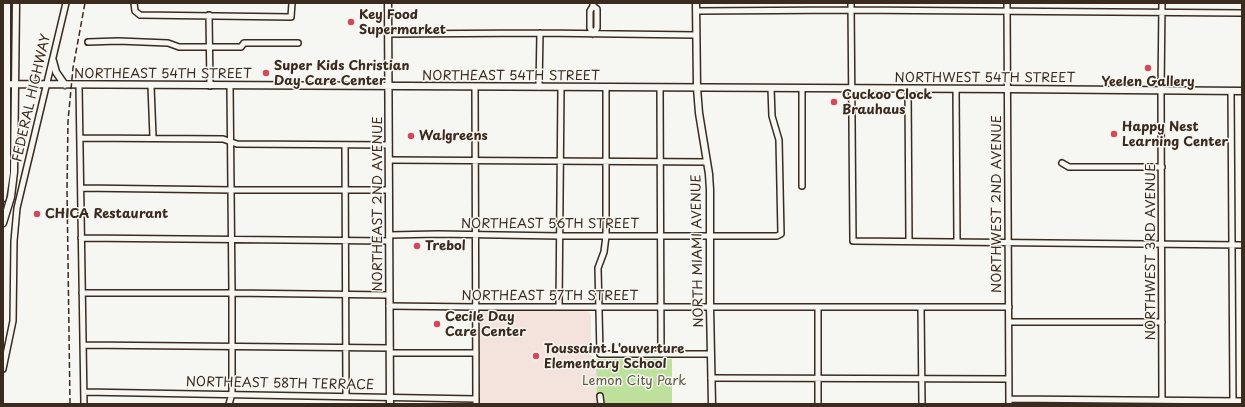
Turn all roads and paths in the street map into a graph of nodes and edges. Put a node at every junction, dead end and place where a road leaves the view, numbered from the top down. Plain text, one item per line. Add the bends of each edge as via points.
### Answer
1 (6, 3) edge
2 (16, 3) edge
3 (66, 3) edge
4 (134, 3) edge
5 (292, 3) edge
6 (388, 3) edge
7 (696, 3) edge
8 (851, 3) edge
9 (1007, 3) edge
10 (1162, 3) edge
11 (594, 5) edge
12 (851, 10) junction
13 (696, 11) junction
14 (1007, 12) junction
15 (1162, 12) junction
16 (1242, 13) edge
17 (209, 15) junction
18 (540, 33) junction
19 (388, 34) junction
20 (593, 34) junction
21 (696, 35) junction
22 (88, 42) dead end
23 (298, 43) dead end
24 (210, 46) junction
25 (5, 53) edge
26 (52, 61) junction
27 (6, 84) junction
28 (15, 84) junction
29 (47, 85) junction
30 (66, 85) junction
31 (80, 85) junction
32 (151, 86) junction
33 (210, 86) junction
34 (230, 86) junction
35 (388, 86) junction
36 (475, 87) junction
37 (538, 87) junction
38 (561, 87) junction
39 (606, 88) junction
40 (660, 88) junction
41 (697, 88) junction
42 (728, 88) joint
43 (772, 88) junction
44 (802, 89) junction
45 (853, 89) junction
46 (908, 89) junction
47 (956, 89) junction
48 (1008, 89) junction
49 (1161, 91) junction
50 (1231, 91) junction
51 (1242, 91) edge
52 (5, 121) edge
53 (80, 138) junction
54 (153, 138) junction
55 (231, 141) junction
56 (345, 145) junction
57 (388, 145) junction
58 (389, 160) junction
59 (476, 161) junction
60 (560, 161) junction
61 (607, 161) junction
62 (661, 162) junction
63 (707, 162) junction
64 (1062, 164) dead end
65 (1162, 167) junction
66 (4, 186) edge
67 (802, 186) dead end
68 (81, 188) junction
69 (232, 190) junction
70 (345, 190) junction
71 (389, 190) junction
72 (3, 198) edge
73 (3, 223) edge
74 (475, 234) junction
75 (560, 236) junction
76 (606, 236) junction
77 (661, 236) junction
78 (710, 236) junction
79 (81, 238) junction
80 (389, 238) junction
81 (232, 240) junction
82 (346, 240) junction
83 (909, 241) junction
84 (957, 241) junction
85 (1009, 243) junction
86 (1162, 244) junction
87 (1231, 245) junction
88 (1242, 246) edge
89 (82, 293) junction
90 (232, 293) junction
91 (345, 294) junction
92 (389, 295) junction
93 (389, 306) junction
94 (818, 306) junction
95 (559, 307) junction
96 (600, 307) junction
97 (662, 307) junction
98 (710, 307) junction
99 (921, 307) junction
100 (1009, 307) junction
101 (476, 308) junction
102 (1009, 322) junction
103 (1162, 322) junction
104 (83, 345) junction
105 (232, 346) junction
106 (346, 347) junction
107 (390, 350) junction
108 (476, 353) junction
109 (661, 354) junction
110 (711, 354) junction
111 (3, 369) edge
112 (711, 378) junction
113 (922, 378) junction
114 (817, 379) junction
115 (1009, 379) junction
116 (84, 392) junction
117 (232, 394) junction
118 (346, 396) junction
119 (600, 396) dead end
120 (390, 401) edge
121 (1233, 401) junction
122 (1242, 401) edge
123 (476, 402) edge
124 (1009, 402) edge
125 (1162, 402) edge
126 (84, 404) edge
127 (229, 404) edge
128 (601, 404) edge
129 (712, 404) edge
130 (818, 404) edge
131 (922, 404) edge

1 - 25 main road
2 - 28 main road
3 - 26 street, FEDERAL HIGHWAY
4 - 17 street via 135,11 140,15
5 - 17 street via 292,17
6 - 19 main road, NORTHEAST 2ND AVENUE
7 - 13 main road, NORTH MIAMI AVENUE
8 - 12 street
9 - 14 street, NORTHWEST 2ND AVENUE
10 - 15 street, NORTHWEST 3RD AVENUE
11 - 20 street via 597,9 597,28
12 - 13 street
12 - 14 street
12 - 45 street
13 - 21 main road, NORTH MIAMI AVENUE
14 - 15 street
14 - 48 street, NORTHWEST 2ND AVENUE
15 - 16 street
15 - 49 street, NORTHWEST 3RD AVENUE
17 - 24 street
18 - 19 street
18 - 20 street
18 - 37 street
19 - 35 main road, NORTHEAST 2ND AVENUE
20 - 21 street
21 - 41 main road, NORTH MIAMI AVENUE
22 - 24 street, NORTHEAST 54TH STREET via 118,40 168,42 179,47
23 - 24 street, NORTHEAST 54TH STREET via 244,43 241,47
24 - 33 street
25 - 27 main road
26 - 29 street, FEDERAL HIGHWAY
26 - 30 main road via 56,72
27 - 28 main road, NORTHEAST 54TH STREET
27 - 52 main road
28 - 29 main road, NORTHEAST 54TH STREET
28 - 73 main road via 14,172 11,197
29 - 30 main road, NORTHEAST 54TH STREET
29 - 111 street, FEDERAL HIGHWAY via 16,216 13,321
30 - 31 main road, NORTHEAST 54TH STREET
31 - 32 main road, NORTHEAST 54TH STREET
31 - 53 street
32 - 33 main road, NORTHEAST 54TH STREET
32 - 54 street
33 - 34 main road, NORTHEAST 54TH STREET
34 - 35 main road, NORTHEAST 54TH STREET
34 - 55 street
35 - 36 main road, NORTHEAST 54TH STREET
35 - 57 main road, NORTHEAST 2ND AVENUE
36 - 37 main road, NORTHEAST 54TH STREET
36 - 59 street
37 - 38 main road, NORTHEAST 54TH STREET
38 - 39 main road, NORTHEAST 54TH STREET
38 - 60 street
39 - 40 main road, NORTHEAST 54TH STREET
39 - 61 street
40 - 41 main road, NORTHEAST 54TH STREET
40 - 62 street
41 - 42 main road, NORTHEAST 54TH STREET
41 - 63 main road, NORTH MIAMI AVENUE
42 - 43 main road, NORTHWEST 54TH STREET
43 - 44 main road, NORTHWEST 54TH STREET
43 - 78 street, NORTHEAST 56TH STREET via 772,116 779,140 781,234
44 - 45 main road, NORTHWEST 54TH STREET
44 - 67 street
45 - 46 main road, NORTHWEST 54TH STREET
45 - 83 street via 853,241
46 - 47 main road, NORTHWEST 54TH STREET
46 - 83 street
47 - 48 main road, NORTHWEST 54TH STREET
47 - 84 street
48 - 49 main road, NORTHWEST 54TH STREET
48 - 85 street, NORTHWEST 2ND AVENUE
49 - 50 main road, NORTHWEST 54TH STREET
49 - 65 street, NORTHWEST 3RD AVENUE
50 - 51 main road, NORTHWEST 54TH STREET
50 - 87 street
52 - 66 main road via 7,168
53 - 54 street
53 - 68 street
54 - 55 street
55 - 56 street via 237,144
55 - 69 street
56 - 57 street
56 - 70 street
57 - 58 main road, NORTHEAST 2ND AVENUE
58 - 59 street
58 - 71 main road, NORTHEAST 2ND AVENUE
59 - 60 street
59 - 74 street
60 - 61 street
60 - 75 street
61 - 62 street
61 - 76 street
62 - 63 street
62 - 77 street
63 - 78 main road, NORTH MIAMI AVENUE
64 - 65 street via 1070,168
65 - 86 street, NORTHWEST 3RD AVENUE
66 - 72 main road
68 - 69 street
68 - 79 street
69 - 70 street
69 - 81 street
70 - 71 street
70 - 82 street
71 - 80 main road, NORTHEAST 2ND AVENUE
74 - 75 street, NORTHEAST 56TH STREET
74 - 80 street, NORTHEAST 56TH STREET
74 - 101 street
75 - 76 street, NORTHEAST 56TH STREET
75 - 95 street
76 - 77 street, NORTHEAST 56TH STREET
76 - 96 street via 598,268
77 - 78 street, NORTHEAST 56TH STREET
77 - 97 street
78 - 98 main road, NORTH MIAMI AVENUE
79 - 81 street, NORTHEAST 56TH STREET
79 - 89 street
80 - 82 street, NORTHEAST 56TH STREET
80 - 92 main road, NORTHEAST 2ND AVENUE
81 - 82 street, NORTHEAST 56TH STREET
81 - 90 street
82 - 91 street
83 - 84 street
84 - 85 street
85 - 86 street
85 - 100 street, NORTHWEST 2ND AVENUE
86 - 87 street
86 - 103 street, NORTHWEST 3RD AVENUE
87 - 88 street
87 - 121 street
89 - 90 street
89 - 104 street
90 - 91 street
90 - 105 street
91 - 92 street
91 - 106 street
92 - 93 main road, NORTHEAST 2ND AVENUE
93 - 101 street, NORTHEAST 57TH STREET
93 - 107 main road, NORTHEAST 2ND AVENUE
94 - 98 street, NORTHEAST 57TH STREET
94 - 99 street, NORTHEAST 57TH STREET
94 - 114 street
95 - 96 street, NORTHEAST 57TH STREET
95 - 101 street, NORTHEAST 57TH STREET
96 - 97 street, NORTHEAST 57TH STREET
96 - 109 street via 600,354
97 - 98 street, NORTHEAST 57TH STREET
97 - 109 street
98 - 110 main road, NORTH MIAMI AVENUE
99 - 100 street, NORTHEAST 57TH STREET
99 - 113 street
100 - 102 street, NORTHWEST 2ND AVENUE
101 - 108 street
102 - 103 street
102 - 115 street, NORTHWEST 2ND AVENUE
103 - 125 street, NORTHWEST 3RD AVENUE
104 - 105 street
104 - 116 street
105 - 106 street
105 - 117 street
106 - 107 street
106 - 118 street
107 - 108 street
107 - 120 main road, NORTHEAST 2ND AVENUE
108 - 123 street
109 - 110 street
110 - 112 main road, NORTH MIAMI AVENUE
112 - 114 street
112 - 129 main road, NORTH MIAMI AVENUE
113 - 114 street
113 - 115 street
113 - 131 street
114 - 130 street
115 - 124 street, NORTHWEST 2ND AVENUE
116 - 117 street, NORTHEAST 58TH TERRACE
116 - 126 street
117 - 118 street, NORTHEAST 58TH TERRACE
117 - 127 street
118 - 120 street, NORTHEAST 58TH TERRACE
119 - 128 street
120 - 123 street, NORTHEAST 58TH TERRACE
121 - 122 street
121 - 125 street
124 - 125 street

